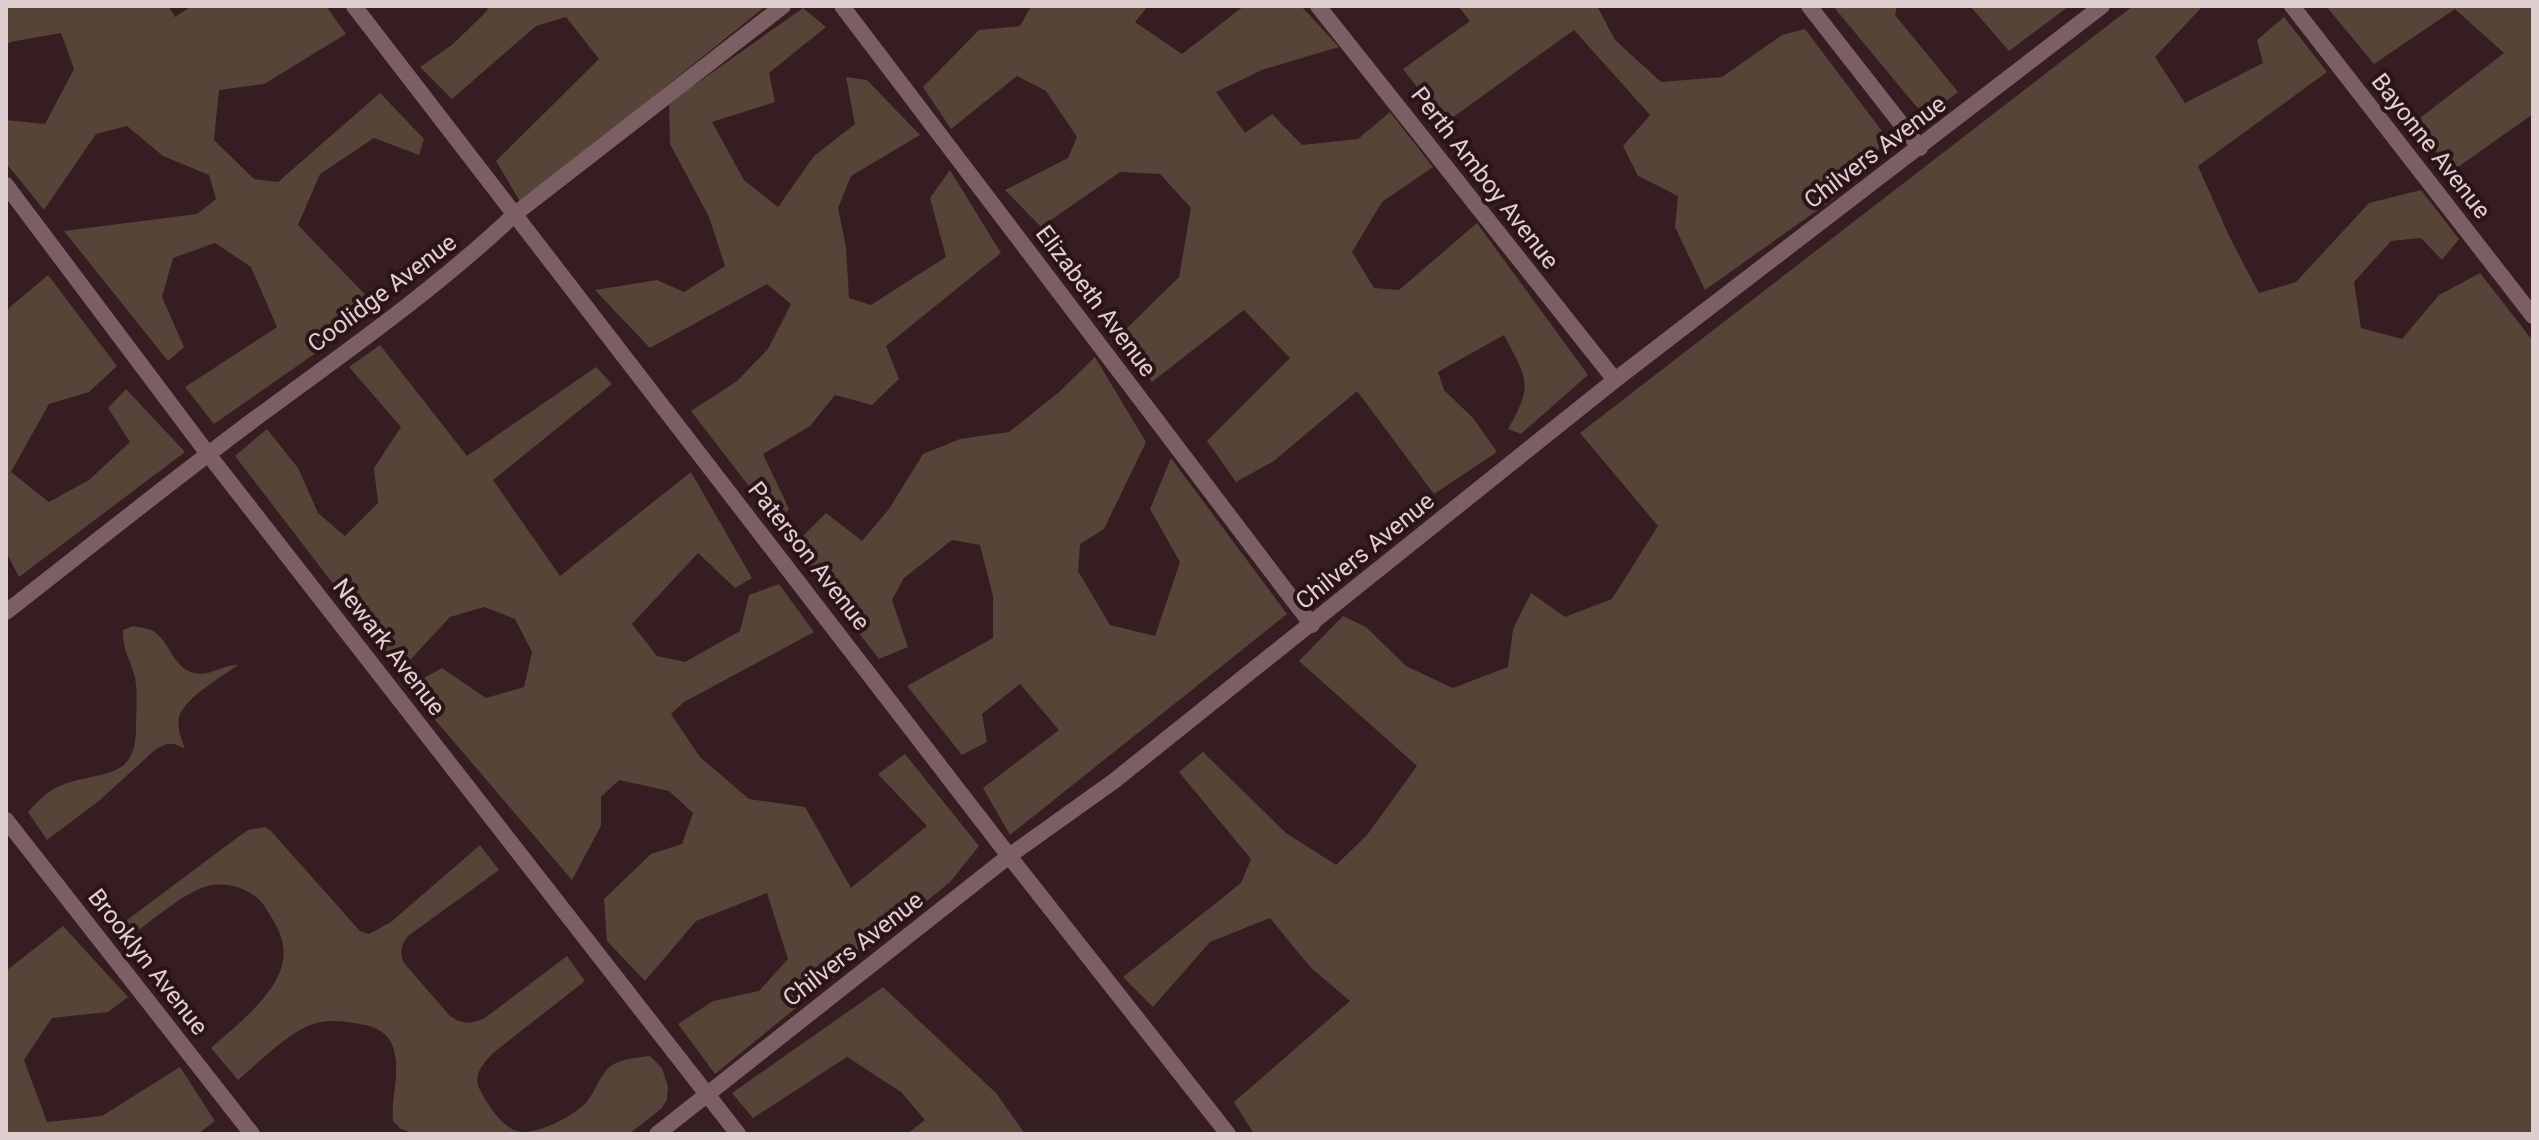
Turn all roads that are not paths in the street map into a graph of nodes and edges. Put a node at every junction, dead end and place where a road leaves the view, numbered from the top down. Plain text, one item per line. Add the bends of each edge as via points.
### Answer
1 (354, 6) edge
2 (783, 6) edge
3 (842, 6) edge
4 (1318, 6) edge
5 (1809, 6) edge
6 (2102, 6) edge
7 (2292, 6) edge
8 (1920, 148) junction
9 (6, 185) edge
10 (515, 214) junction
11 (2533, 316) edge
12 (1615, 380) junction
13 (208, 454) junction
14 (6, 612) edge
15 (1312, 625) junction
16 (6, 820) edge
17 (1009, 856) junction
18 (708, 1095) junction
19 (252, 1134) edge
20 (657, 1134) edge
21 (738, 1134) edge
22 (1228, 1134) edge

1 - 10 street, Paterson Avenue
2 - 10 street, Coolidge Avenue
3 - 15 street, Elizabeth Avenue
4 - 12 street, Perth Amboy Avenue
5 - 8 street
6 - 8 street, Chilvers Avenue
7 - 11 street, Bayonne Avenue
8 - 12 street, Chilvers Avenue
9 - 13 street, Newark Avenue
10 - 13 street, Coolidge Avenue via 423,293
10 - 17 street, Paterson Avenue
12 - 15 street, Chilvers Avenue
13 - 14 street, Coolidge Avenue
13 - 18 street, Newark Avenue
15 - 17 street, Chilvers Avenue via 1114,781
16 - 19 street, Brooklyn Avenue
17 - 18 street, Chilvers Avenue
17 - 22 street, Paterson Avenue
18 - 20 street, Chilvers Avenue
18 - 21 street, Newark Avenue

